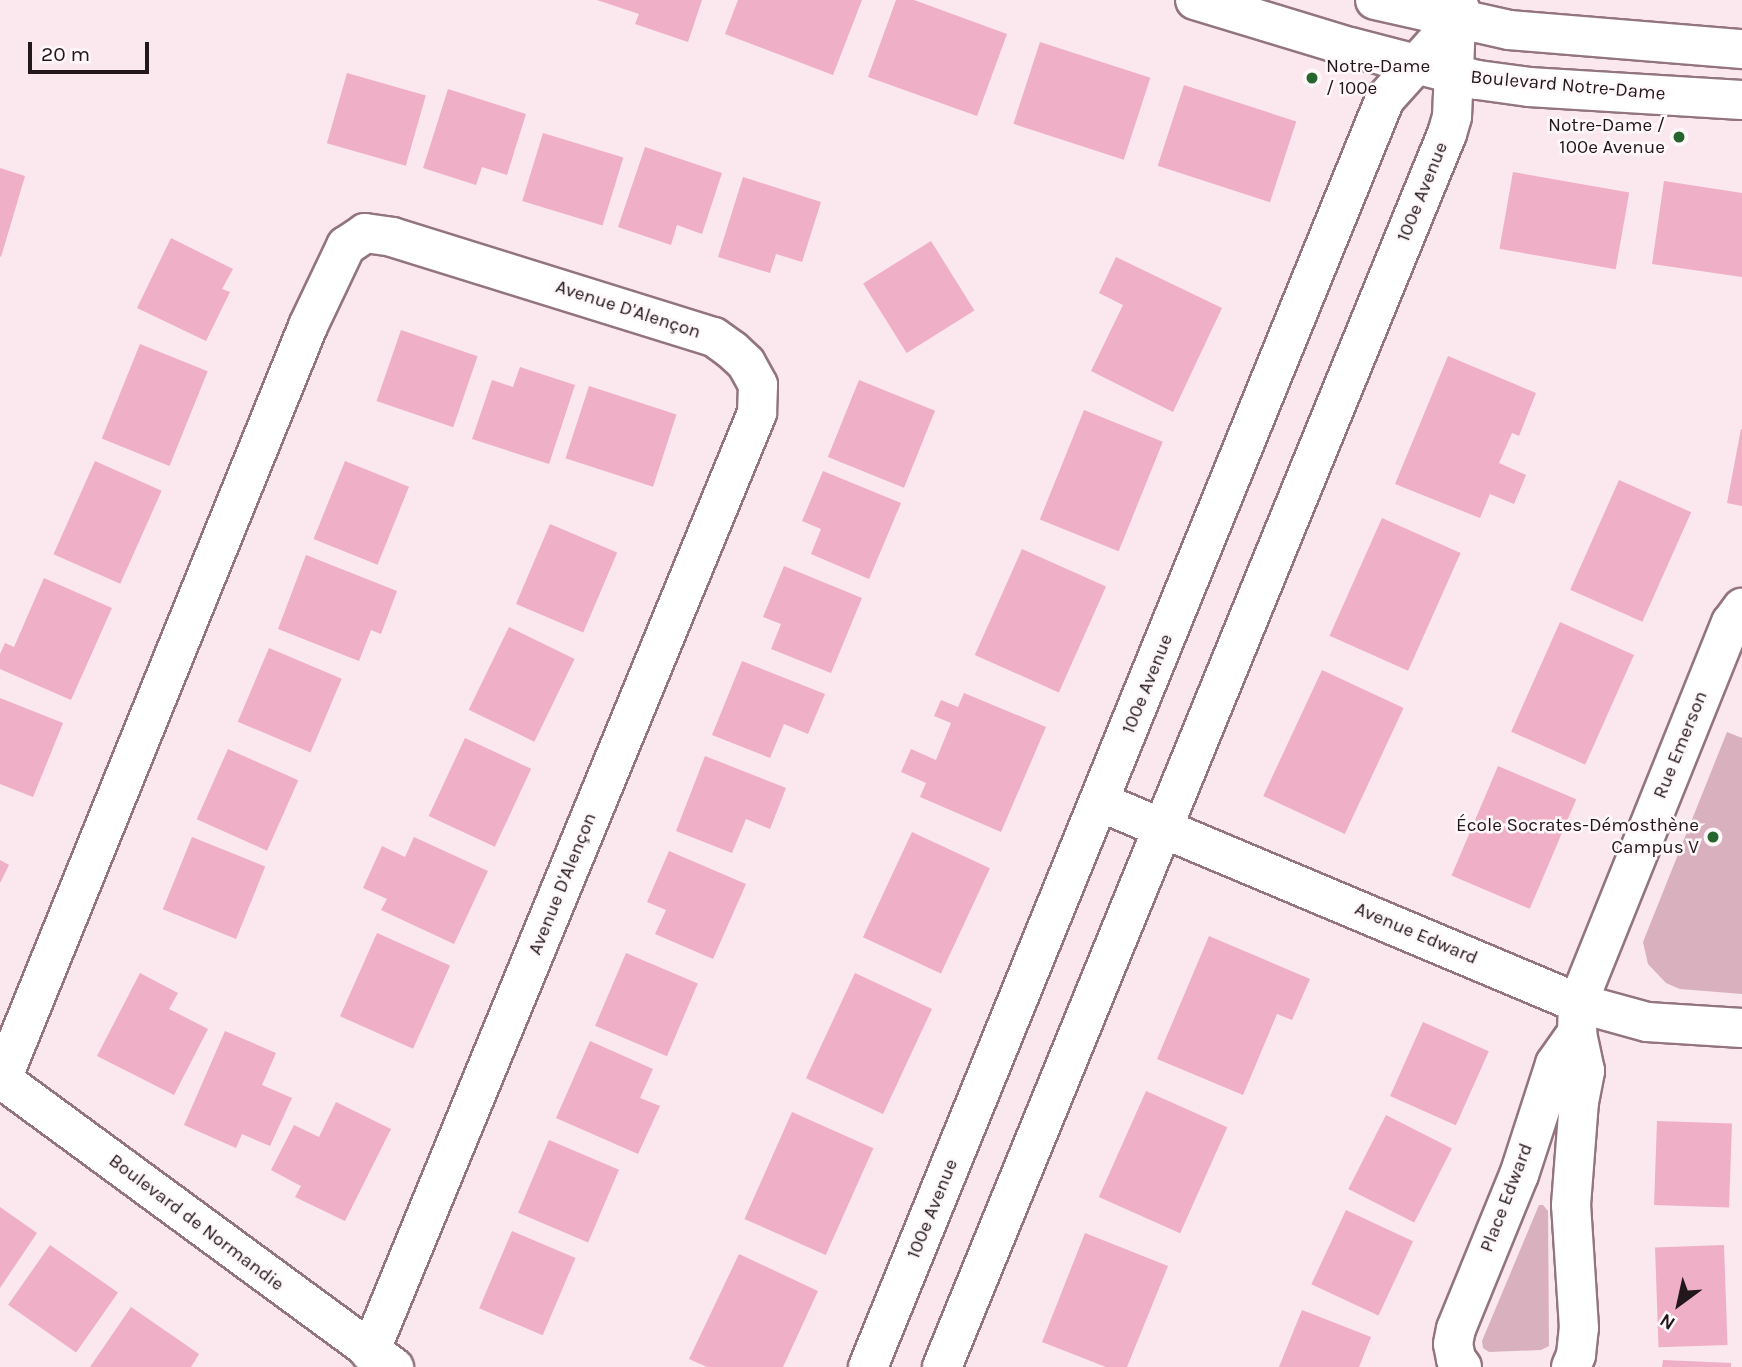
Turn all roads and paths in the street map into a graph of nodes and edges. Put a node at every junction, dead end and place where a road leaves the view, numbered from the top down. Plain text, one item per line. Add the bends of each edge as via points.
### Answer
1 (1195, 0) edge
2 (1375, 0) edge
3 (1460, 10) edge
4 (1742, 49) edge
5 (1416, 64) junction
6 (1456, 75) junction
7 (1742, 100) edge
8 (1742, 608) edge
9 (1100, 802) junction
10 (1163, 828) junction
11 (1577, 1017) junction
12 (1742, 1028) edge
13 (1, 1079) edge
14 (382, 1359) edge
15 (868, 1367) edge
16 (942, 1367) edge
17 (1462, 1367) edge
18 (1571, 1367) edge

1 - 5 street, Boulevard Notre-Dame
2 - 3 street
3 - 4 street via 1527,33
3 - 5 street, 100e Avenue
3 - 6 street, 100e Avenue
5 - 6 street, Boulevard Notre-Dame
5 - 9 street, 100e Avenue via 1385,99
6 - 7 street, Boulevard Notre-Dame via 1529,87
6 - 10 street, 100e Avenue via 1447,134
8 - 11 street, Rue Emerson via 1731,623
9 - 10 street, Avenue Edward
9 - 15 street, 100e Avenue
10 - 11 street, Avenue Edward
10 - 16 street, 100e Avenue
11 - 12 street, Avenue Edward
11 - 17 street, Place Edward via 1555,1064 1519,1175 1456,1329 1453,1344
11 - 18 street via 1585,1071 1571,1205 1579,1328
13 - 14 street, Boulevard de Normandie
13 - 14 street, Avenue D'Alençon via 308,326 346,246 365,233 392,237 714,337 732,349 758,385 757,413

